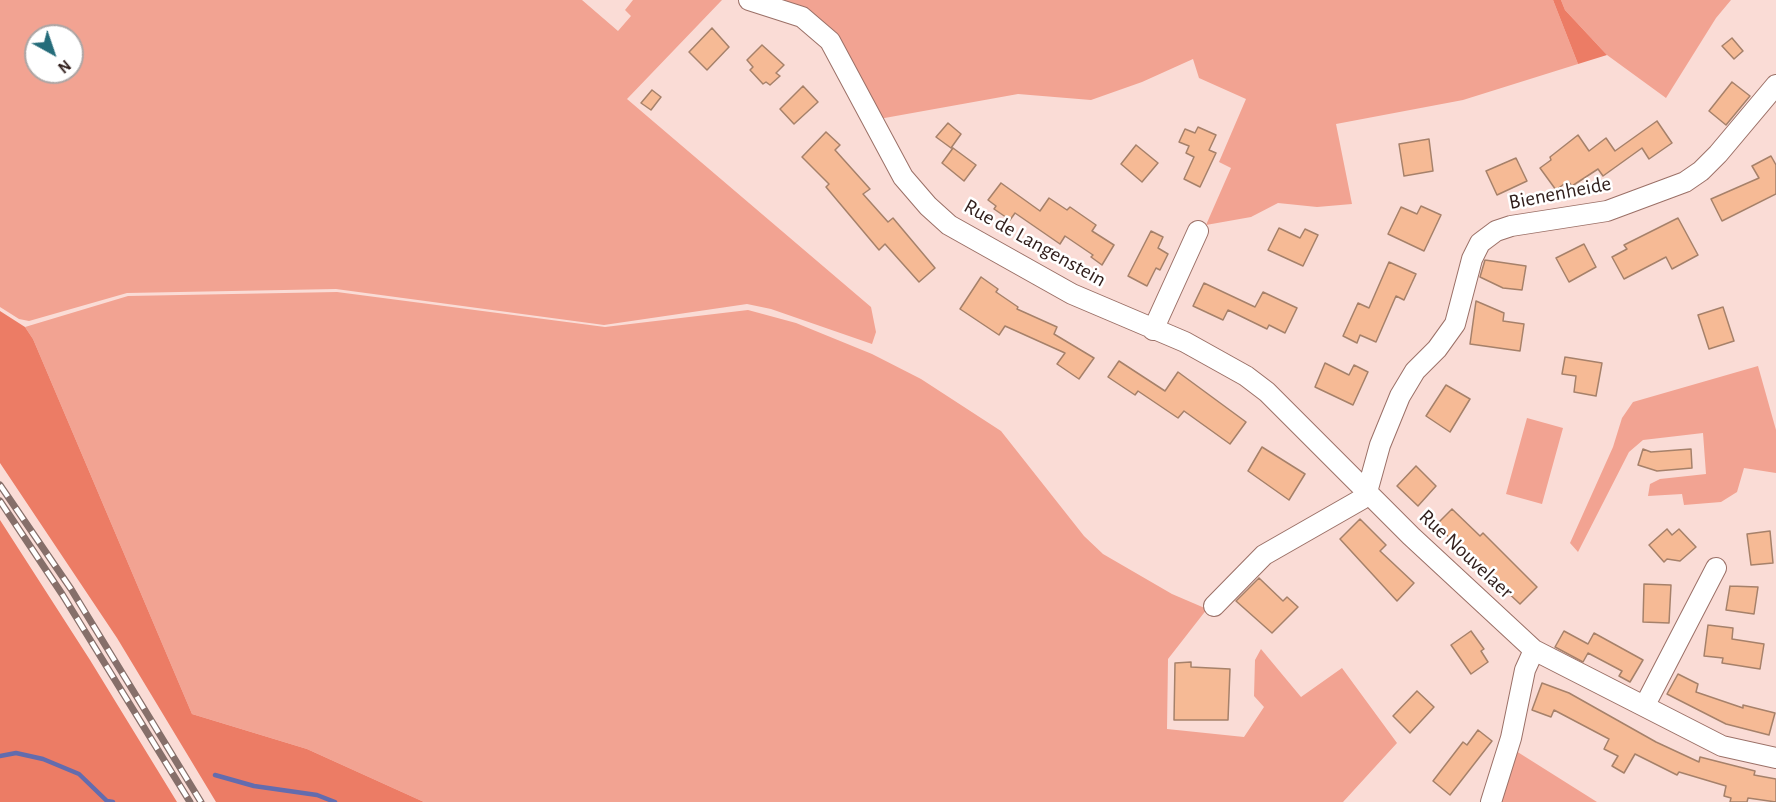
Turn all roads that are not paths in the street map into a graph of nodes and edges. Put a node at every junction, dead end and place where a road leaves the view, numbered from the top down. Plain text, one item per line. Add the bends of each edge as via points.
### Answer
1 (749, 0) edge
2 (1776, 85) edge
3 (1198, 231) dead end
4 (1153, 330) junction
5 (1367, 492) junction
6 (1716, 568) dead end
7 (1214, 606) dead end
8 (1534, 650) junction
9 (1645, 705) junction
10 (1776, 758) edge
11 (1491, 802) edge

1 - 4 street, Rue de Langenstein via 802,16 830,41 903,177 949,225 1072,294
2 - 5 street, Bienenheide via 1718,154 1685,182 1607,212 1511,226 1480,243 1455,324 1414,371 1400,396
3 - 4 street
4 - 5 street, Rue de Langenstein via 1209,354 1246,376
5 - 7 street via 1362,500 1264,555
5 - 8 street, Rue Nouvelaer
6 - 9 street
8 - 9 street, Rue Nouvelaer
8 - 11 street
9 - 10 street, Rue Nouvelaer via 1722,746

